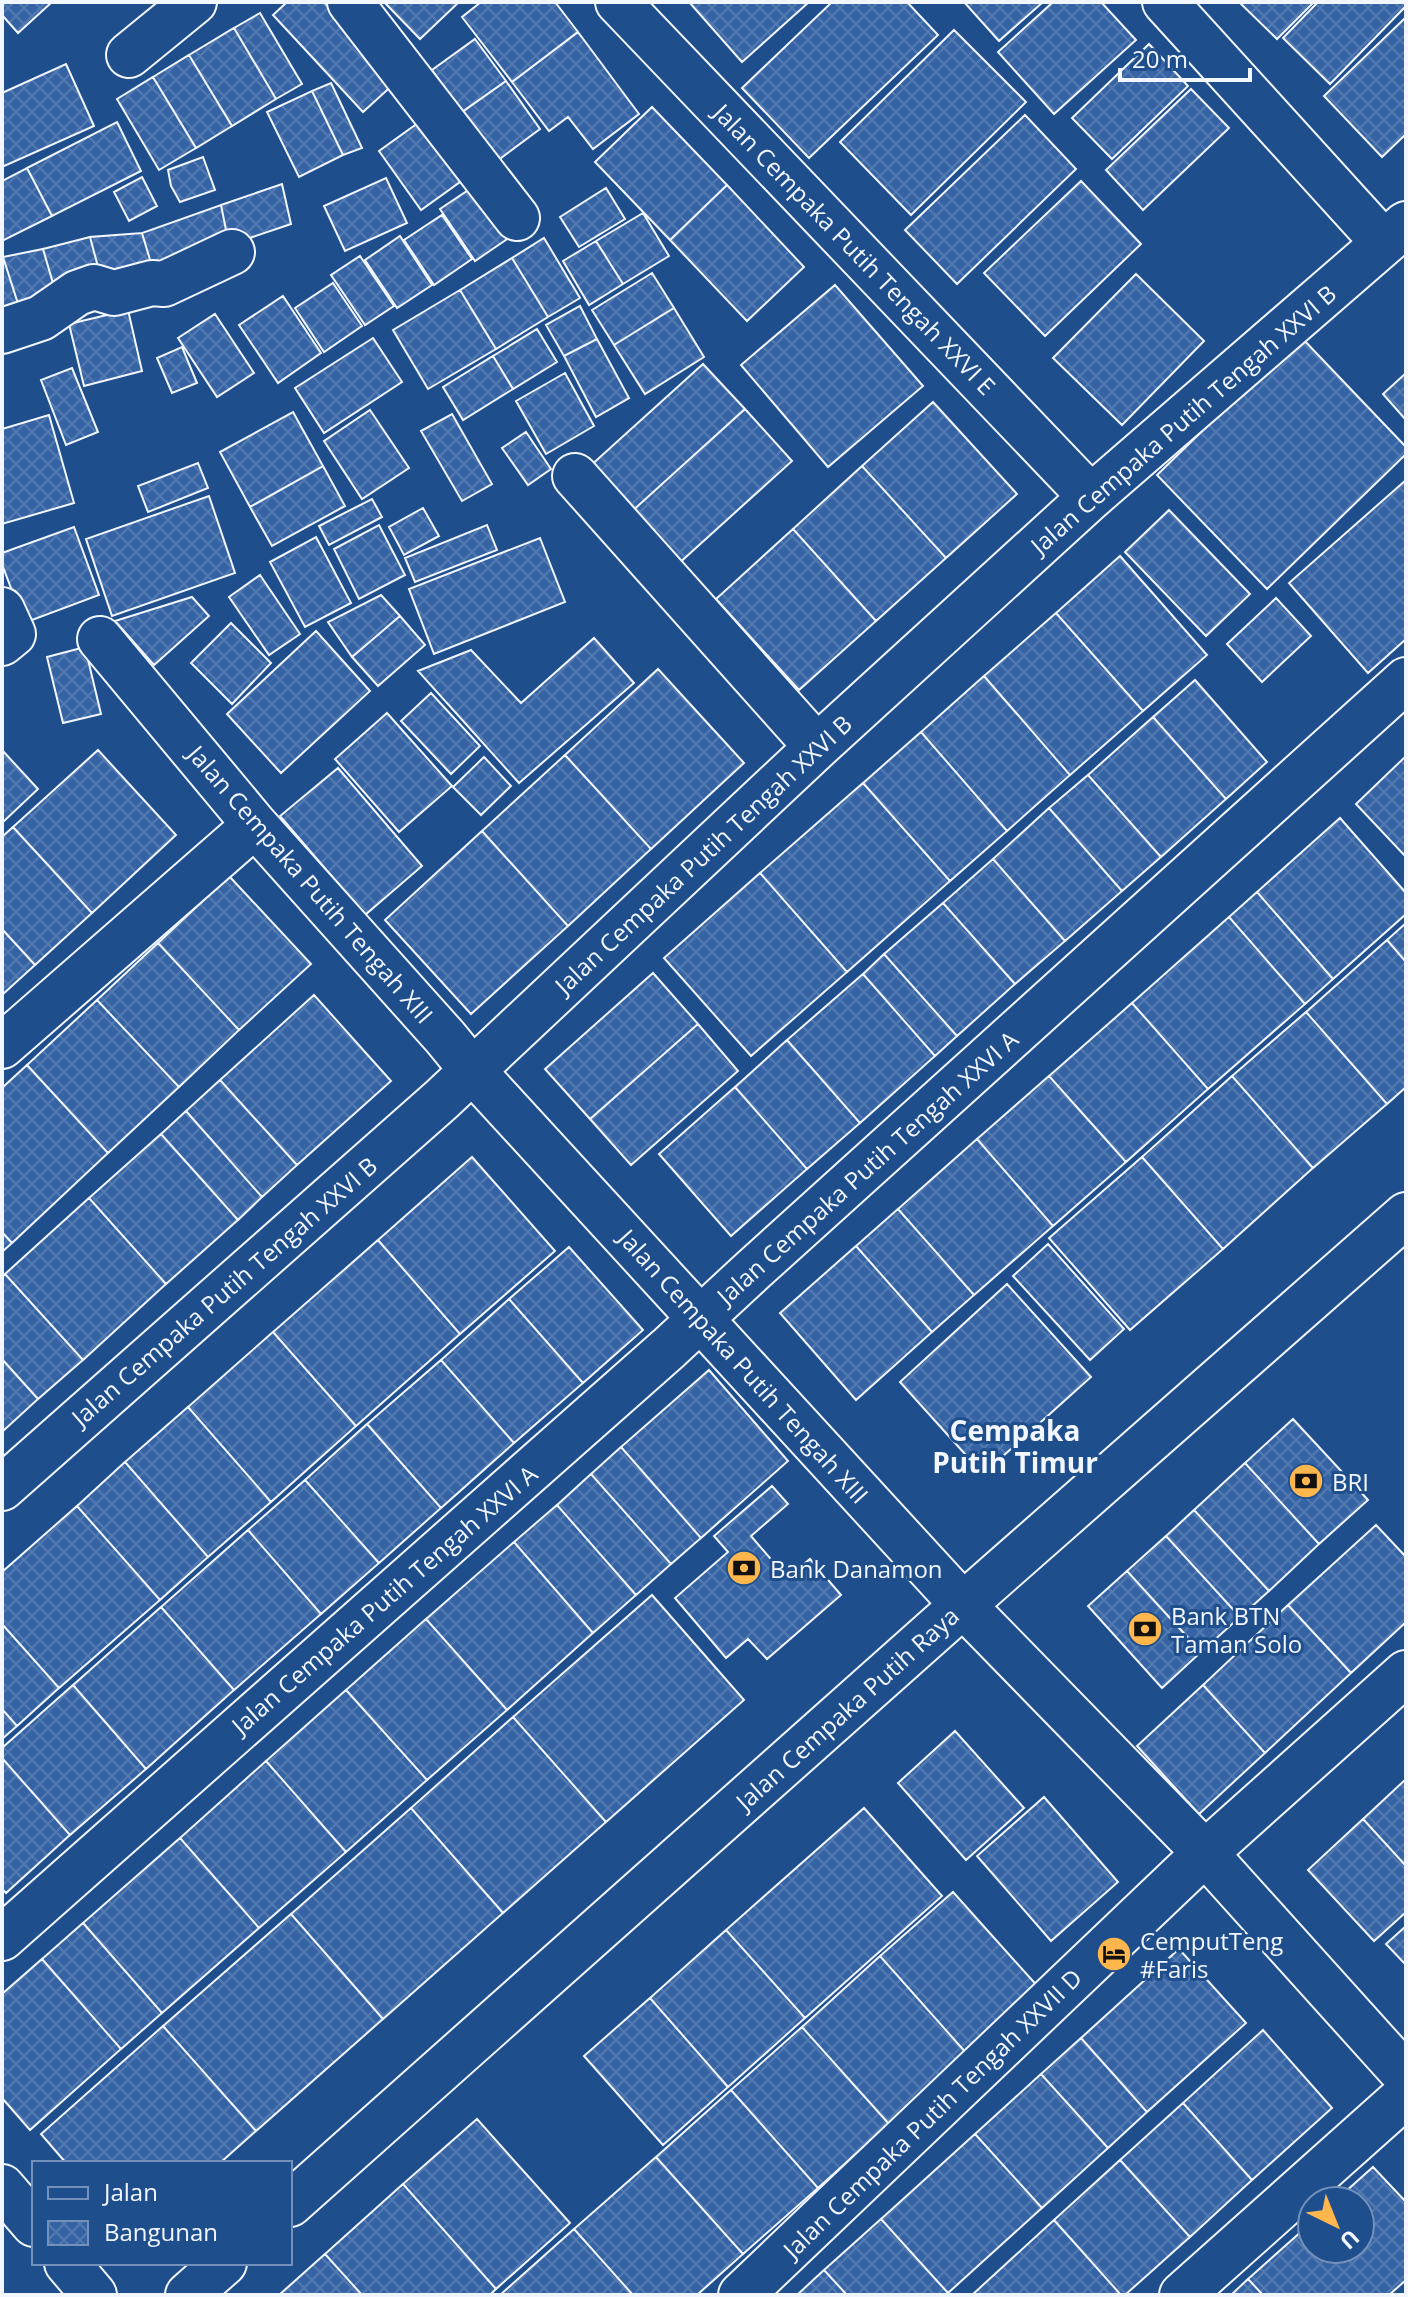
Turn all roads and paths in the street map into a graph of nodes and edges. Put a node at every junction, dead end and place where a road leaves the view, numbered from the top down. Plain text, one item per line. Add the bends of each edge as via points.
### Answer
1 (194, 2) edge
2 (350, 2) edge
3 (618, 2) edge
4 (1165, 2) edge
5 (129, 55) dead end
6 (517, 218) dead end
7 (1395, 234) edge
8 (232, 252) dead end
9 (2, 331) edge
10 (575, 476) dead end
11 (1091, 497) junction
12 (2, 610) edge
13 (100, 639) dead end
14 (2, 643) edge
15 (1406, 680) edge
16 (817, 747) junction
17 (255, 825) junction
18 (2, 1046) edge
19 (472, 1070) junction
20 (1406, 1215) edge
21 (701, 1318) junction
22 (2, 1488) edge
23 (963, 1605) junction
24 (1406, 1673) edge
25 (1205, 1853) junction
26 (2, 1938) edge
27 (1406, 2076) edge
28 (1406, 2095) edge
29 (2, 2187) edge
30 (292, 2202) edge
31 (32, 2222) edge
32 (69, 2265) edge
33 (222, 2265) edge
34 (94, 2295) edge
35 (188, 2295) edge
36 (741, 2295) edge
37 (1182, 2295) edge

1 - 5 street
2 - 6 street
3 - 11 street, Jalan Cempaka Putih Tengah XXVI E
4 - 7 street
7 - 11 street, Jalan Cempaka Putih Tengah XXVI B
8 - 9 street via 164,284 114,293 94,287 41,318
10 - 16 street
11 - 16 street, Jalan Cempaka Putih Tengah XXVI B
12 - 14 street via 13,634
13 - 17 street, Jalan Cempaka Putih Tengah XIII
15 - 21 street, Jalan Cempaka Putih Tengah XXVI A
16 - 19 street, Jalan Cempaka Putih Tengah XXVI B
17 - 18 street
17 - 19 street, Jalan Cempaka Putih Tengah XIII
19 - 21 street, Jalan Cempaka Putih Tengah XIII
19 - 22 street, Jalan Cempaka Putih Tengah XXVI B
20 - 23 street, Jalan Cempaka Putih Raya
21 - 23 street, Jalan Cempaka Putih Tengah XIII
21 - 26 street, Jalan Cempaka Putih Tengah XXVI A
23 - 25 street, Jalan Cempaka Putih Tengah XIII
23 - 30 street, Jalan Cempaka Putih Raya
24 - 25 street, Jalan Cempaka Putih Tengah XXVII D
25 - 27 street, Jalan Cempaka Putih Tengah XIII
25 - 36 street, Jalan Cempaka Putih Tengah XXVII D
28 - 37 street
29 - 31 street
32 - 34 street
33 - 35 street

